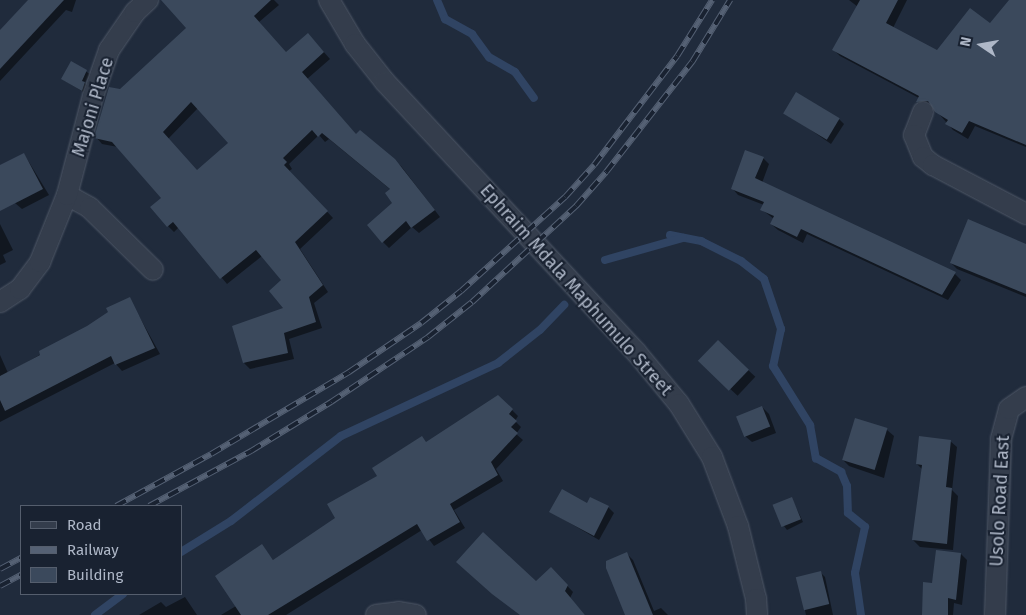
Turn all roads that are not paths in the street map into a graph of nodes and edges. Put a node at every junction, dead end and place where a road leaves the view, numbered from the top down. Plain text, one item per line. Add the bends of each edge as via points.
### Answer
1 (148, 0) edge
2 (329, 0) edge
3 (923, 112) dead end
4 (67, 195) junction
5 (1026, 214) edge
6 (153, 270) dead end
7 (0, 302) edge
8 (1026, 397) edge
9 (376, 615) edge
10 (416, 615) edge
11 (757, 615) edge
12 (995, 615) edge

1 - 4 street, Majoni Place via 135,12 109,50 93,96
2 - 11 street, Ephraim Mdala Maphumulo Street via 355,44 385,82 636,352 679,404 712,457 738,526
3 - 5 street via 914,135 923,157
4 - 6 street via 90,208
4 - 7 street, Majoni Place via 40,262 20,289
8 - 12 street, Usolo Road East via 1008,409 1001,438
9 - 10 street via 399,612

